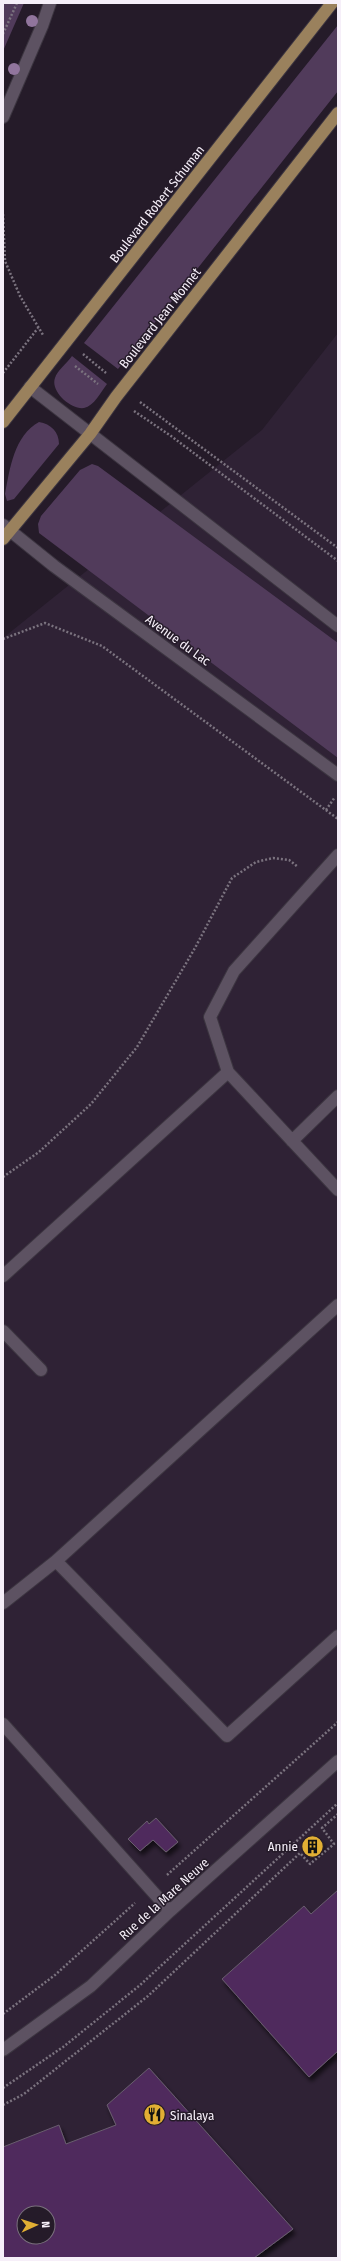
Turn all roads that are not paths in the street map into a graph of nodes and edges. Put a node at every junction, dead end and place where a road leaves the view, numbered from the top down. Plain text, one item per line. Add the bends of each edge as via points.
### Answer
1 (50, 3) edge
2 (332, 3) edge
3 (338, 113) edge
4 (3, 117) edge
5 (30, 387) junction
6 (3, 422) edge
7 (90, 434) junction
8 (5, 531) edge
9 (338, 626) edge
10 (338, 775) edge
11 (338, 855) edge
12 (228, 1072) junction
13 (338, 1096) edge
14 (292, 1141) junction
15 (338, 1190) edge
16 (3, 1276) edge
17 (338, 1304) edge
18 (3, 1331) edge
19 (41, 1370) dead end
20 (56, 1561) junction
21 (3, 1603) edge
22 (338, 1636) edge
23 (3, 1724) edge
24 (338, 1761) edge
25 (170, 1911) junction
26 (3, 2050) edge

1 - 4 street
2 - 5 main road, Boulevard Robert Schuman
3 - 7 main road, Boulevard Jean Monnet
5 - 6 main road, Boulevard Robert Schuman
5 - 7 street
7 - 8 main road, Boulevard Jean Monnet
7 - 9 street
8 - 10 street, Avenue du Lac
11 - 12 street via 234,971 210,1017
12 - 14 street
12 - 16 street
13 - 14 street
14 - 15 street
17 - 20 street
18 - 19 street
20 - 21 street
20 - 22 street via 227,1736
23 - 25 street
24 - 25 street, Rue de la Mare Neuve
25 - 26 street, Rue de la Mare Neuve via 91,1986

